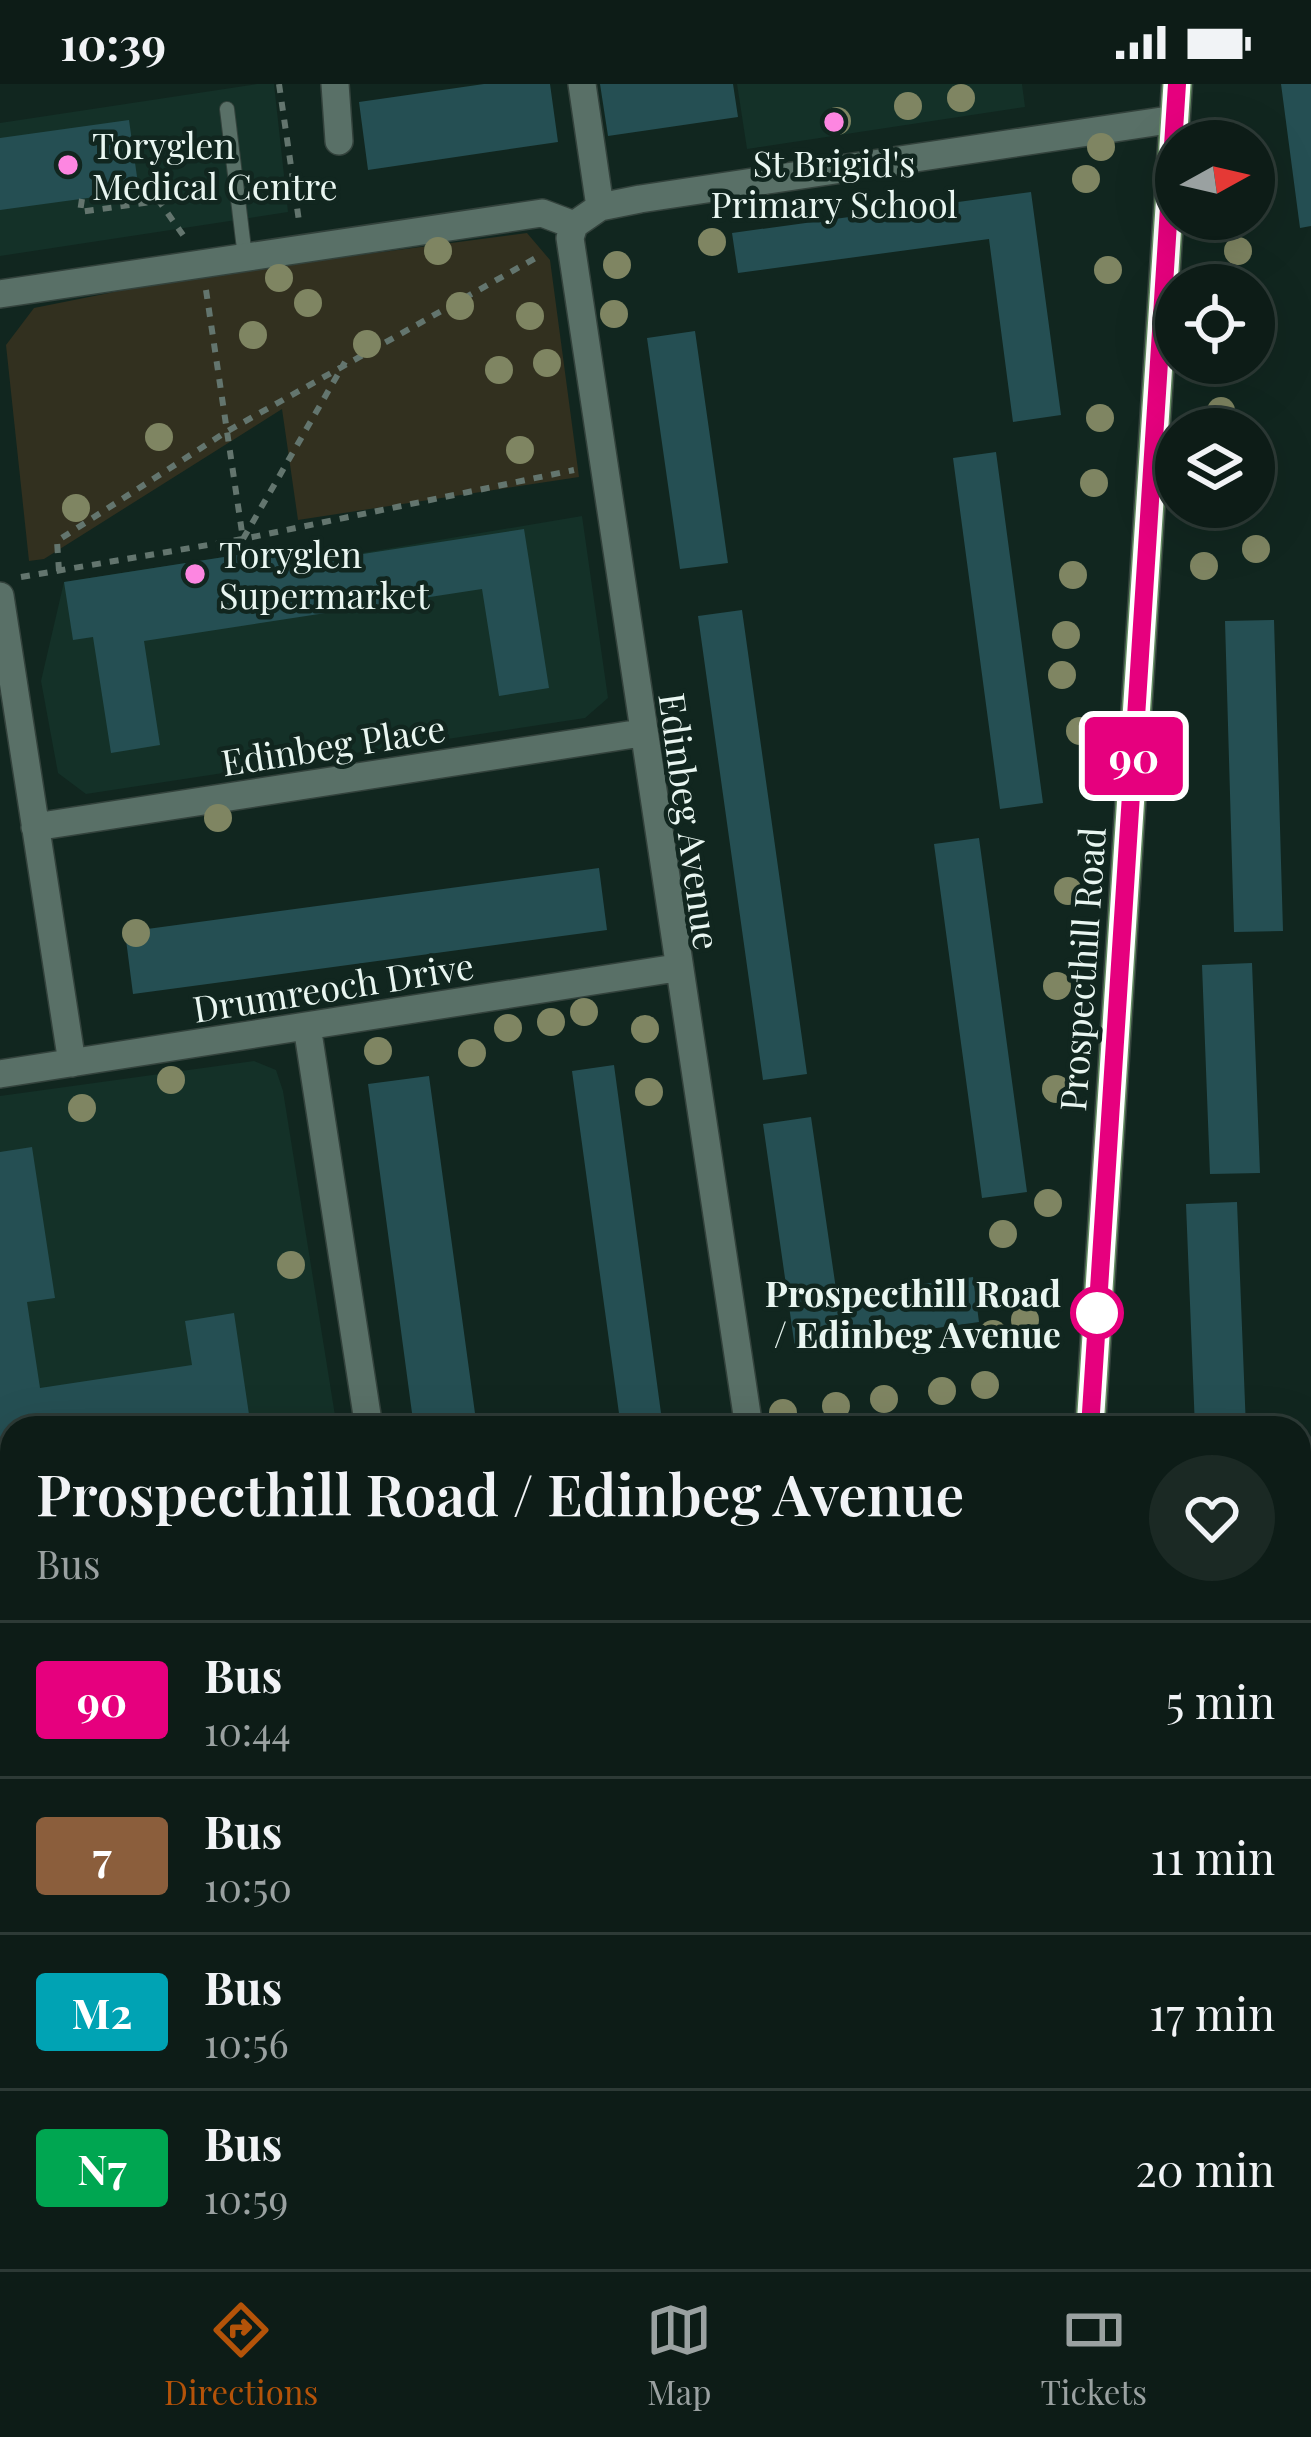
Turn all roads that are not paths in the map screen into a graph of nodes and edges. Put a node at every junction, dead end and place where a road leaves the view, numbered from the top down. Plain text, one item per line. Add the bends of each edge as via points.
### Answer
1 (334, 84) edge
2 (582, 84) edge
3 (1177, 84) edge
4 (227, 109) dead end
5 (1175, 119) junction
6 (340, 141) dead end
7 (600, 207) junction
8 (572, 231) junction
9 (245, 257) junction
10 (0, 294) edge
11 (8, 587) edge
12 (641, 733) junction
13 (35, 827) junction
14 (676, 968) junction
15 (308, 1026) junction
16 (72, 1063) junction
17 (0, 1074) edge
18 (367, 1416) edge
19 (747, 1416) edge
20 (1091, 1416) edge

1 - 6 street
2 - 7 street
3 - 5 main road, Prospecthill Road
4 - 9 lane
5 - 7 street
5 - 20 main road, Prospecthill Road
7 - 8 street
8 - 9 street via 542,213
8 - 12 street, Edinbeg Avenue
9 - 10 street
11 - 13 street
12 - 13 street, Edinbeg Place
12 - 14 street, Edinbeg Avenue
13 - 16 street
14 - 15 street, Drumreoch Drive
14 - 19 street, Edinbeg Avenue
15 - 16 street, Drumreoch Drive
15 - 18 street
16 - 17 street, Drumreoch Drive

